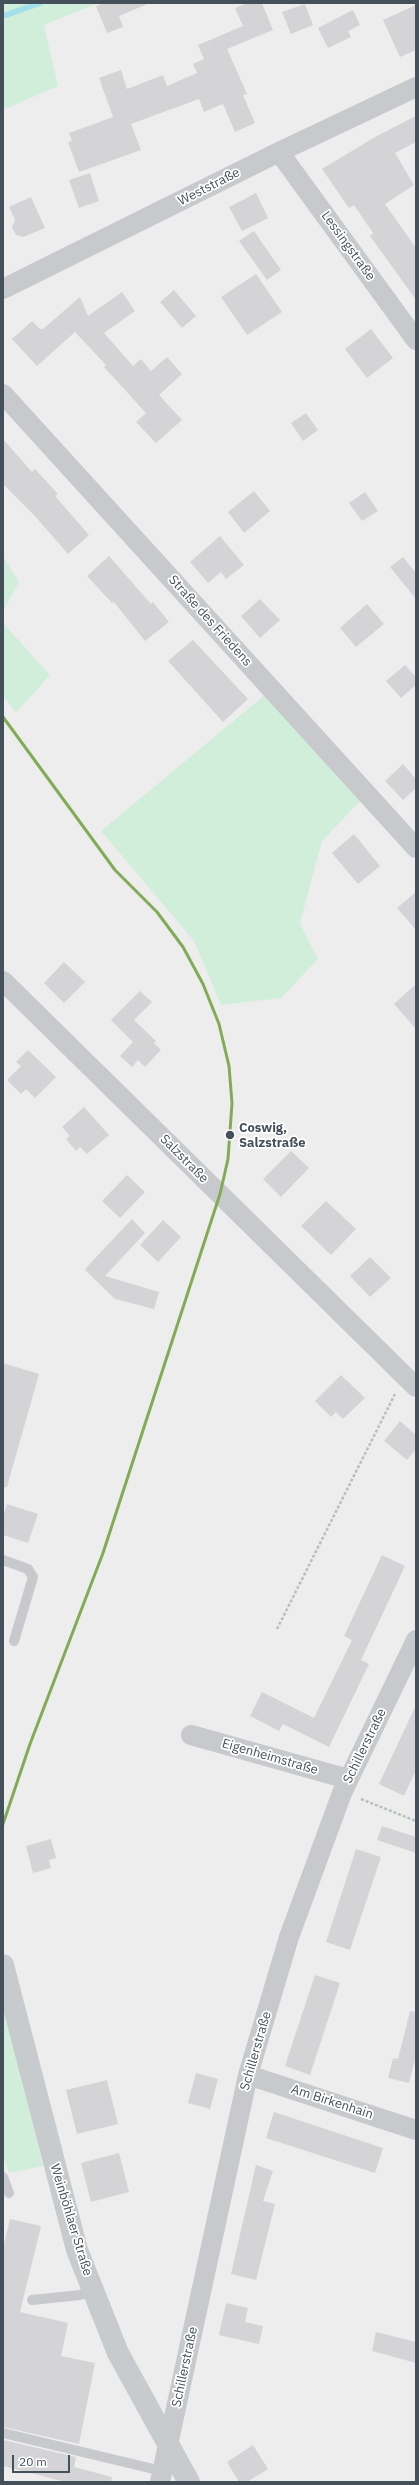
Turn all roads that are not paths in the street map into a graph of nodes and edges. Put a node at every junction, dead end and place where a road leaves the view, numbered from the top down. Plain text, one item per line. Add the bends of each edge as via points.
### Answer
1 (416, 87) edge
2 (279, 152) junction
3 (3, 289) edge
4 (416, 340) edge
5 (3, 394) edge
6 (416, 848) edge
7 (3, 981) edge
8 (410, 1381) edge
9 (3, 1560) edge
10 (416, 1640) edge
11 (14, 1641) dead end
12 (191, 1735) dead end
13 (345, 1786) junction
14 (3, 1965) edge
15 (248, 2075) junction
16 (416, 2130) edge
17 (3, 2177) edge
18 (9, 2193) dead end
19 (93, 2290) junction
20 (32, 2300) dead end
21 (3, 2433) edge
22 (168, 2445) junction
23 (161, 2476) edge
24 (189, 2482) edge

1 - 2 street, Weststraße
2 - 3 street, Weststraße
2 - 4 street, Lessingstraße
5 - 6 street, Straße des Friedens
7 - 8 street, Salzstraße
9 - 11 lane via 28,1569 33,1577
10 - 13 street, Schillerstraße
12 - 13 street, Eigenheimstraße
13 - 15 street, Schillerstraße via 289,1936
14 - 19 main road, Weinböhlaer Straße via 77,2250
15 - 16 street, Am Birkenhain
15 - 22 street, Schillerstraße
17 - 18 lane
19 - 20 lane via 80,2295
19 - 22 main road, Weinböhlaer Straße via 118,2353
21 - 23 lane
22 - 23 street, Schillerstraße
22 - 24 main road, Weinböhlaer Straße

